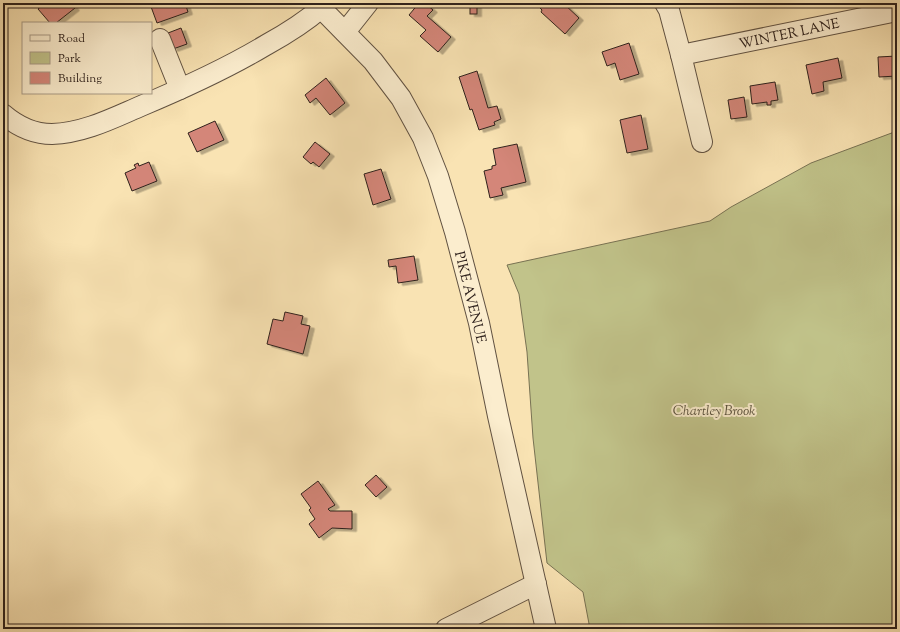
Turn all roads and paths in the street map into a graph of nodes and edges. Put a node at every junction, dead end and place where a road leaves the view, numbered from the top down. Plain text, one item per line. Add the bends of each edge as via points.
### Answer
1 (368, 3) edge
2 (665, 3) edge
3 (319, 5) edge
4 (897, 11) edge
5 (345, 32) junction
6 (160, 38) dead end
7 (681, 55) junction
8 (180, 89) junction
9 (3, 114) edge
10 (702, 142) dead end
11 (536, 584) junction
12 (446, 629) edge
13 (546, 629) edge

1 - 5 street
2 - 7 street
3 - 5 street, PIKE AVENUE
3 - 8 street via 303,23 244,58
4 - 7 street, WINTER LANE
5 - 11 street, PIKE AVENUE via 373,61 401,98 423,138 438,176 479,323
6 - 8 street
7 - 10 street
8 - 9 street via 92,127 52,134 24,129
11 - 12 street
11 - 13 street, PIKE AVENUE

